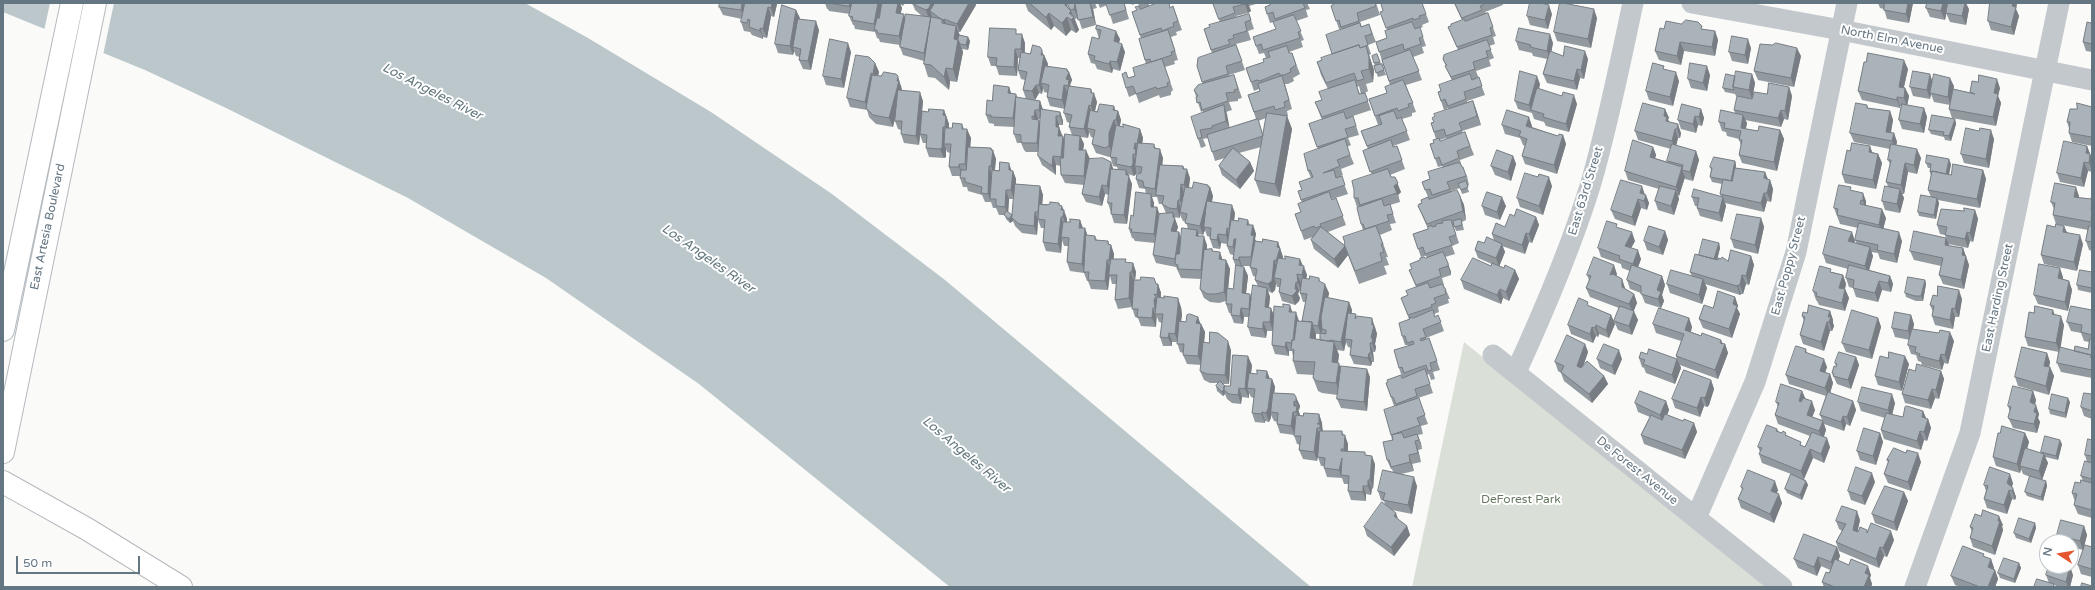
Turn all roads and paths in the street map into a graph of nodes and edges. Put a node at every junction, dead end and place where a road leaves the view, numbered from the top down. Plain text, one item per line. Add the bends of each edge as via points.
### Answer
1 (72, 3) edge
2 (95, 3) edge
3 (1633, 3) edge
4 (1692, 3) edge
5 (1847, 3) edge
6 (2059, 3) edge
7 (1841, 30) junction
8 (2046, 70) junction
9 (2092, 80) edge
10 (3, 330) edge
11 (1493, 355) dead end
12 (1516, 372) junction
13 (3, 452) edge
14 (3, 482) edge
15 (1696, 518) junction
16 (181, 587) edge
17 (1782, 587) edge
18 (1915, 587) edge

1 - 10 main road, East Artesia Boulevard
2 - 13 main road, East Artesia Boulevard
3 - 12 street, East 63rd Street via 1610,112 1591,184 1541,319
4 - 7 street, North Elm Avenue
5 - 7 street, East Poppy Street
6 - 8 street, East Harding Street
7 - 8 street, North Elm Avenue
7 - 15 street, East Poppy Street via 1796,252 1756,382
8 - 9 street, North Elm Avenue
8 - 18 street, East Harding Street via 1970,433
11 - 12 street, De Forest Avenue
12 - 15 street, De Forest Avenue
14 - 16 main road
15 - 17 street, De Forest Avenue

